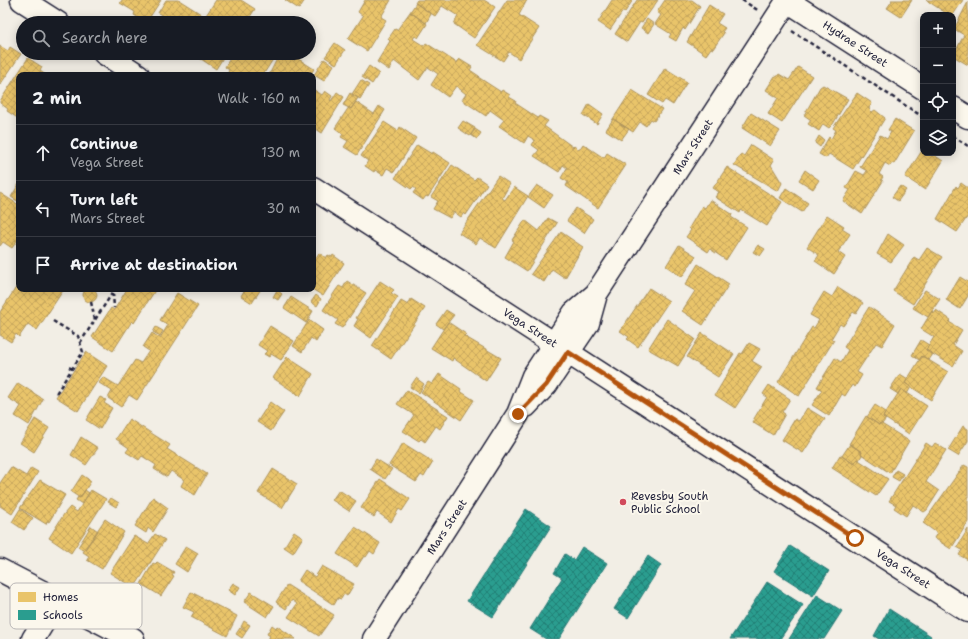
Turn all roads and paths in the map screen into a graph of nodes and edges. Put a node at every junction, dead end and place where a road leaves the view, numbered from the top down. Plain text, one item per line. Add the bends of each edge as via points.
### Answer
1 (22, 0) edge
2 (742, 0) edge
3 (788, 0) edge
4 (47, 16) edge
5 (775, 21) junction
6 (115, 60) edge
7 (133, 72) edge
8 (920, 86) edge
9 (956, 110) edge
10 (920, 115) edge
11 (968, 117) edge
12 (956, 138) edge
13 (968, 146) edge
14 (316, 190) edge
15 (113, 292) joint
16 (91, 302) dead end
17 (114, 308) dead end
18 (95, 320) junction
19 (53, 321) dead end
20 (80, 343) junction
21 (561, 348) junction
22 (69, 366) dead end
23 (72, 369) junction
24 (55, 395) dead end
25 (0, 570) edge
26 (25, 583) edge
27 (968, 611) edge
28 (39, 629) edge
29 (114, 629) edge
30 (33, 639) edge
31 (133, 639) edge
32 (374, 639) edge

1 - 4 street
2 - 5 path
3 - 5 street, Mars Street
3 - 8 street, Hydrae Street
5 - 10 path
5 - 21 street, Mars Street via 596,294 574,313
6 - 7 street
9 - 11 street
12 - 13 path
14 - 21 street, Vega Street
15 - 17 path
15 - 18 path
16 - 18 path
18 - 20 path
19 - 20 path via 78,336
20 - 23 path via 83,352
21 - 27 street, Vega Street
21 - 32 street, Mars Street via 533,376 518,414
22 - 23 path
23 - 24 path
25 - 26 street
28 - 30 street
29 - 31 street

